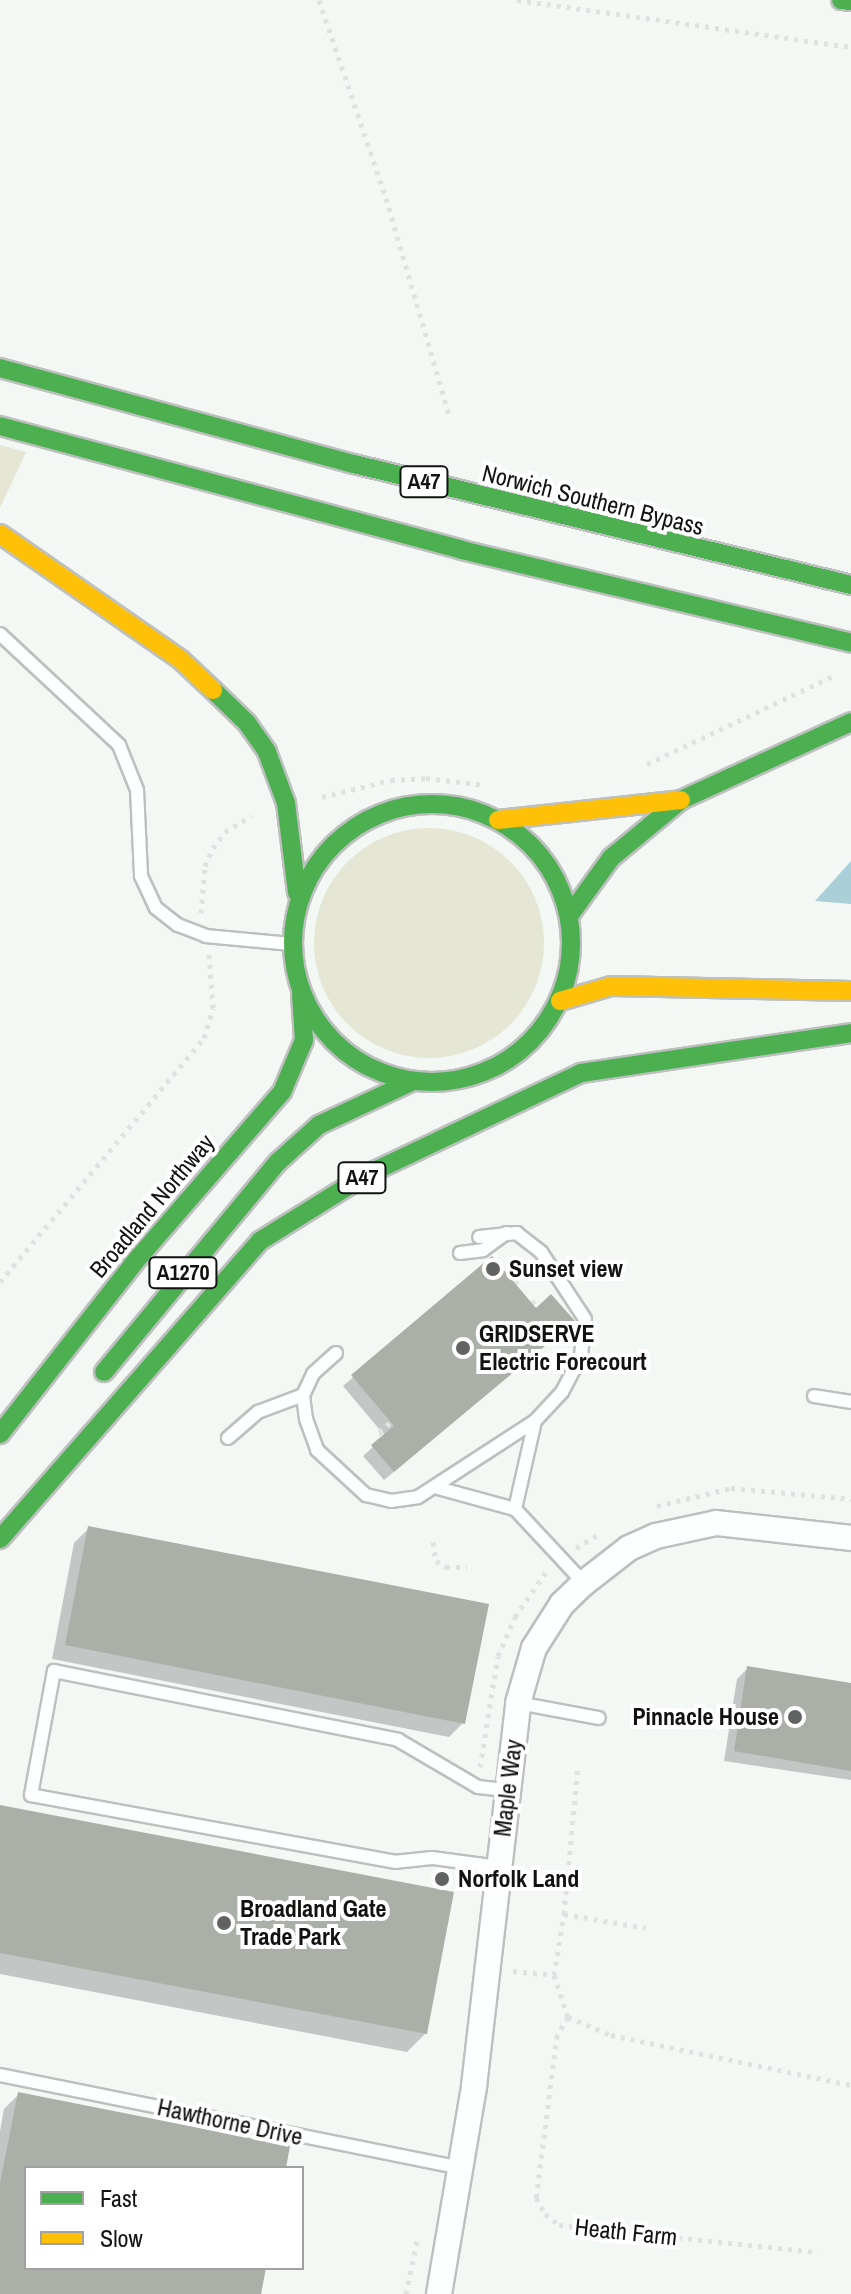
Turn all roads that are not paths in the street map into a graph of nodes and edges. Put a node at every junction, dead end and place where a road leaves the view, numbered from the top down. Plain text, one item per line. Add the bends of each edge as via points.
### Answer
1 (841, 0) edge
2 (851, 1) edge
3 (0, 368) edge
4 (0, 426) edge
5 (0, 534) edge
6 (851, 585) edge
7 (0, 634) edge
8 (851, 643) edge
9 (851, 722) edge
10 (681, 800) junction
11 (498, 820) junction
12 (297, 892) junction
13 (569, 916) junction
14 (291, 944) junction
15 (851, 991) edge
16 (301, 994) junction
17 (560, 1001) junction
18 (851, 1033) edge
19 (411, 1082) junction
20 (509, 1231) junction
21 (479, 1237) dead end
22 (460, 1253) dead end
23 (336, 1353) dead end
24 (90, 1389) dead end
25 (303, 1395) junction
26 (814, 1396) dead end
27 (851, 1402) edge
28 (535, 1421) junction
29 (0, 1434) edge
30 (228, 1438) dead end
31 (438, 1488) junction
32 (16, 1489) dead end
33 (515, 1509) junction
34 (0, 1514) edge
35 (851, 1538) edge
36 (0, 1539) edge
37 (584, 1583) junction
38 (518, 1703) junction
39 (599, 1718) dead end
40 (506, 1790) junction
41 (499, 1867) junction
42 (0, 2075) edge
43 (460, 2168) junction
44 (439, 2294) edge

1 - 2 highway
3 - 6 highway, Norwich Southern Bypass / A47 via 369,468
4 - 8 highway, A47 via 462,550
5 - 12 highway via 95,596 220,694 267,752 286,803
7 - 14 lane via 119,745 137,790 141,876 156,908 178,925 206,936
9 - 10 highway
10 - 11 highway
10 - 13 highway via 611,858
11 - 12 highway via 463,807 426,804 389,810 355,826 327,850
11 - 13 highway via 544,860
12 - 14 highway
13 - 17 highway via 572,945
14 - 16 highway
15 - 17 highway via 611,986
16 - 19 highway via 327,1036 364,1066
16 - 29 highway, Broadland Northway / A1270 via 304,1040 282,1092 139,1257
17 - 19 highway via 524,1049 499,1066 471,1078
18 - 36 highway, A47 via 581,1073 366,1175 260,1241 188,1317
19 - 24 highway, A1270 via 319,1125 278,1162
20 - 21 lane
20 - 22 lane via 483,1250
20 - 28 lane via 541,1252 585,1319 581,1356 562,1392
23 - 25 lane via 313,1374
25 - 30 lane via 258,1412
25 - 31 lane via 317,1450 366,1495 391,1501
26 - 27 lane
28 - 31 lane
28 - 33 lane
31 - 33 lane
32 - 34 highway
33 - 37 lane
35 - 37 street, Maple Way via 749,1523 688,1527 629,1548
37 - 38 street, Maple Way via 562,1604 534,1648
38 - 39 lane
38 - 40 street, Maple Way
40 - 41 street, Maple Way
40 - 41 lane via 478,1787 398,1740 54,1671 31,1795 396,1862 432,1858
41 - 43 street, Maple Way
42 - 43 lane, Hawthorne Drive
43 - 44 street, Maple Way

